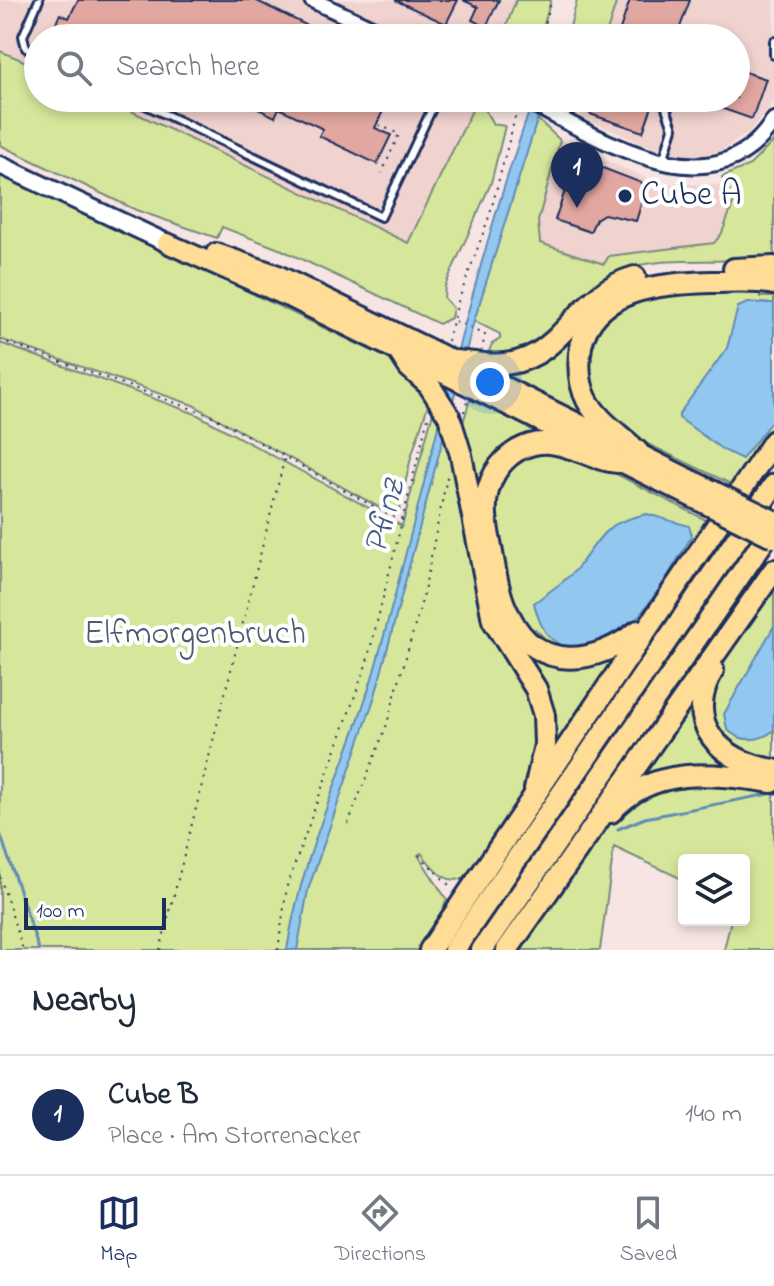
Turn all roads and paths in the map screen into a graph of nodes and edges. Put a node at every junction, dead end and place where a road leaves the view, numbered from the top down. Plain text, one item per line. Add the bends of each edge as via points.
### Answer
1 (39, 0) edge
2 (312, 0) edge
3 (552, 0) edge
4 (28, 24) edge
5 (363, 24) edge
6 (545, 24) edge
7 (774, 41) edge
8 (774, 55) edge
9 (160, 112) edge
10 (430, 112) edge
11 (519, 112) edge
12 (548, 112) edge
13 (667, 112) edge
14 (774, 120) edge
15 (379, 125) dead end
16 (594, 149) dead end
17 (595, 163) dead end
18 (662, 164) junction
19 (0, 165) edge
20 (382, 173) dead end
21 (167, 243) junction
22 (774, 267) edge
23 (774, 284) edge
24 (454, 321) junction
25 (0, 340) edge
26 (398, 350) joint
27 (439, 369) junction
28 (478, 375) junction
29 (461, 422) dead end
30 (774, 441) edge
31 (285, 457) junction
32 (631, 457) junction
33 (456, 459) junction
34 (774, 485) edge
35 (710, 497) junction
36 (402, 519) junction
37 (774, 523) edge
38 (774, 538) edge
39 (774, 570) edge
40 (751, 603) junction
41 (651, 621) junction
42 (774, 770) edge
43 (774, 782) edge
44 (530, 805) junction
45 (597, 819) junction
46 (348, 824) dead end
47 (419, 855) dead end
48 (0, 877) edge
49 (466, 897) junction
50 (23, 950) edge
51 (160, 950) edge
52 (278, 950) edge
53 (430, 950) edge
54 (454, 950) edge
55 (482, 950) edge
56 (507, 950) edge

1 - 4 lane
2 - 5 street
3 - 6 path
7 - 8 lane
9 - 10 lane via 381,217
11 - 24 path
12 - 18 street
13 - 18 lane via 673,128
14 - 18 street via 757,140 724,161 691,168
15 - 20 path via 399,134
16 - 17 path
19 - 21 main road
21 - 26 highway
21 - 27 highway via 241,261 300,285
22 - 28 highway via 629,278 600,293 536,356
23 - 32 highway via 660,285 621,296 600,311 582,341 581,384 592,408
24 - 27 path
24 - 28 path via 479,331 486,340
25 - 31 path via 212,416
26 - 27 highway via 409,367
27 - 28 highway, bridge
27 - 33 highway, bridge
27 - 36 path
28 - 29 path
28 - 32 highway
30 - 41 highway
31 - 36 path
31 - 51 path
32 - 35 highway
32 - 41 highway via 608,462 553,443 515,451 489,487 488,529 504,605 520,634 540,649 569,658 597,656 619,647
33 - 44 highway via 493,620 536,689 544,715 545,745
33 - 46 path via 386,727
34 - 54 highway
35 - 37 highway, bridge
35 - 38 highway, bridge
36 - 52 path via 367,662 287,886
37 - 55 highway
39 - 40 highway
40 - 42 highway via 705,687 703,717 729,755
40 - 45 highway
41 - 44 highway
43 - 45 highway via 709,775 668,778 632,794
44 - 49 highway
45 - 56 highway
47 - 49 path
48 - 50 path
49 - 53 highway

